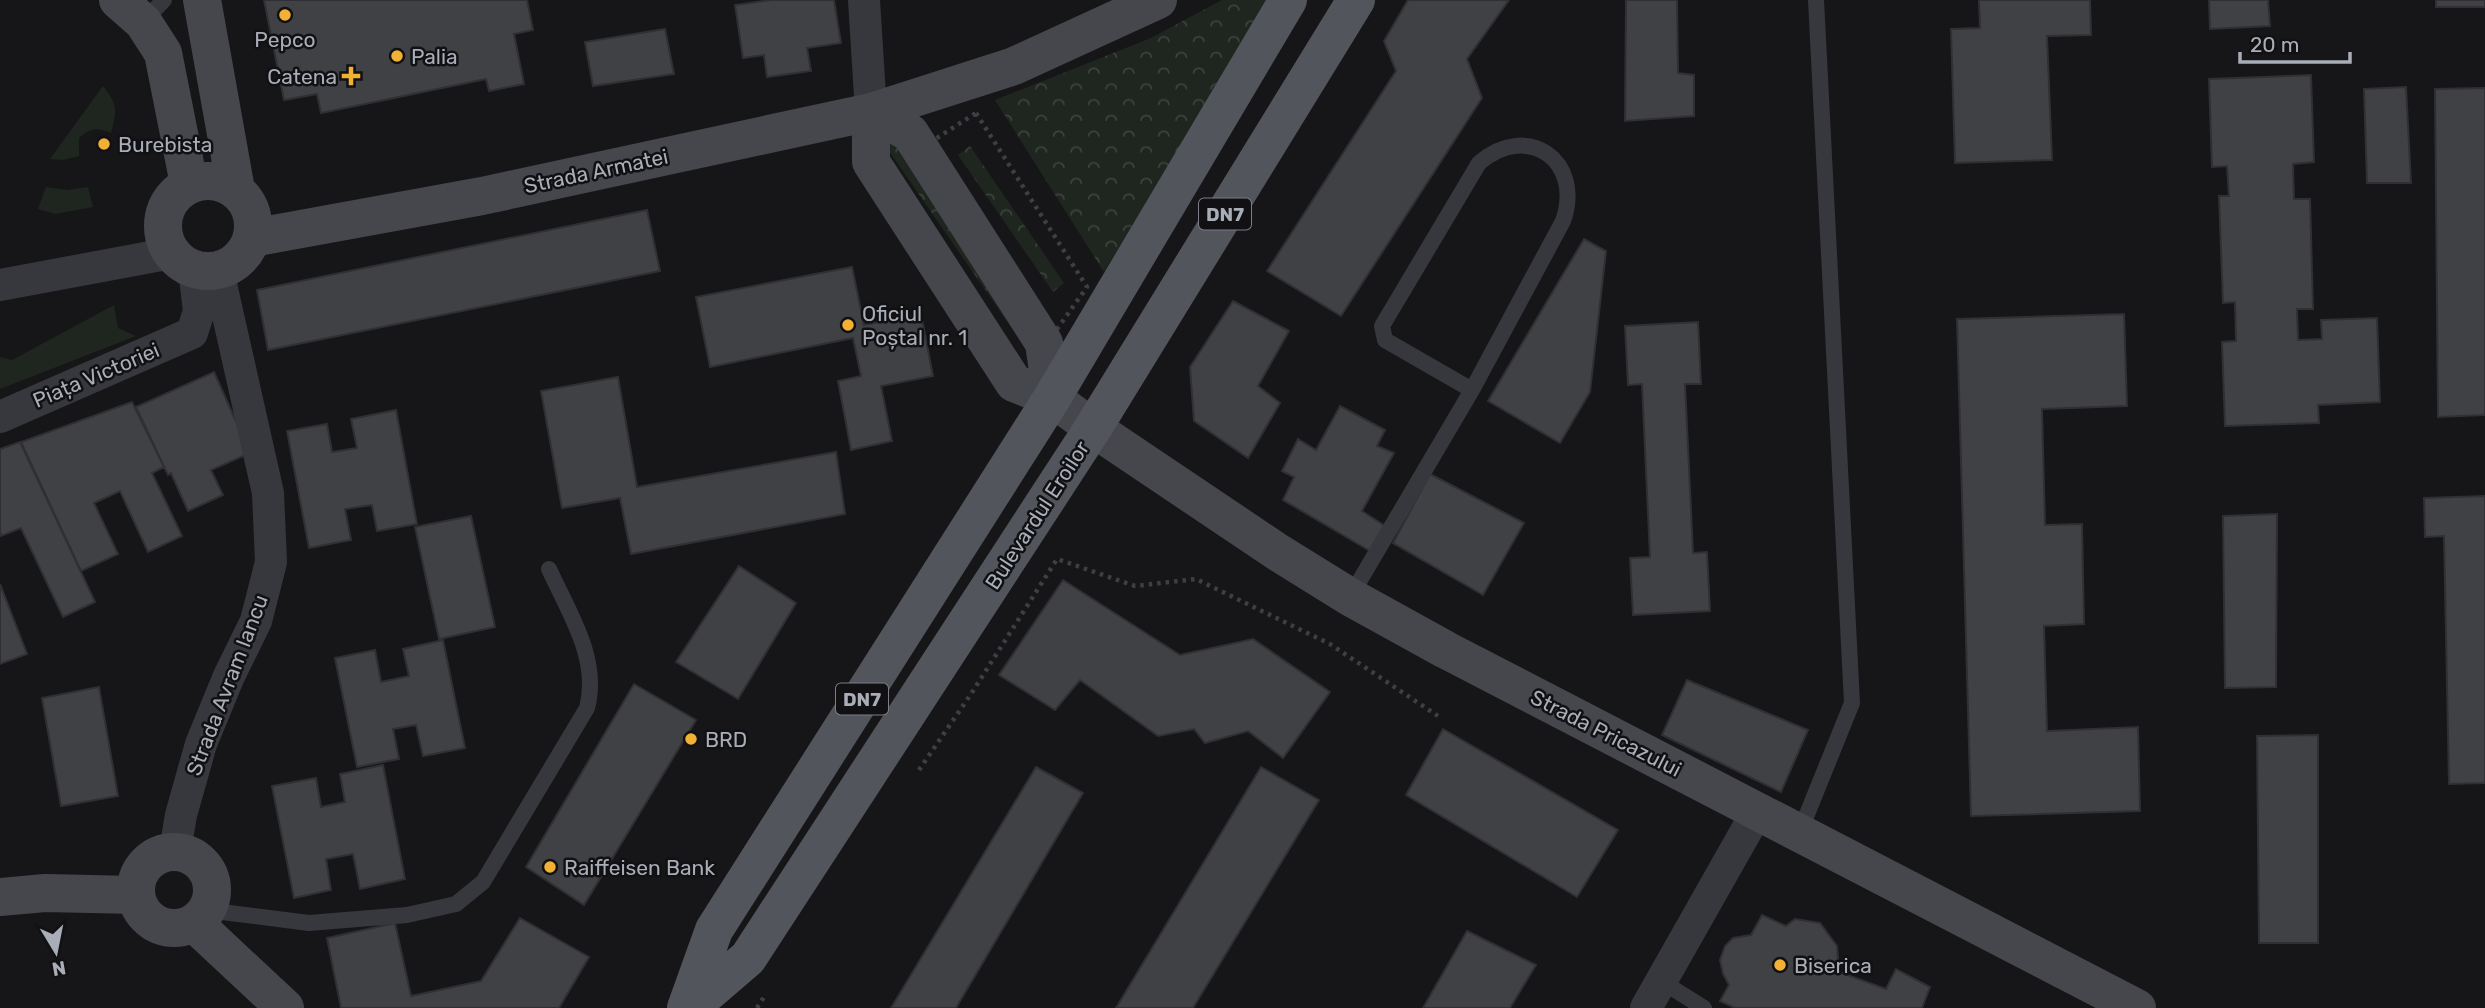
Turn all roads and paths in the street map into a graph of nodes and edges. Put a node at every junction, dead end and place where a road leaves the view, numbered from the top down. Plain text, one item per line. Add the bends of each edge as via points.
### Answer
1 (202, 0) edge
2 (864, 0) edge
3 (1158, 0) edge
4 (1288, 0) edge
5 (1356, 0) edge
6 (1816, 0) edge
7 (142, 7) edge
8 (871, 111) junction
9 (189, 184) junction
10 (241, 195) junction
11 (320, 227) junction
12 (252, 238) junction
13 (194, 264) junction
14 (0, 285) edge
15 (192, 333) junction
16 (235, 346) junction
17 (1472, 390) junction
18 (1052, 398) junction
19 (0, 416) edge
20 (1093, 428) junction
21 (549, 569) dead end
22 (1350, 597) junction
23 (971, 694) dead end
24 (1438, 716) dead end
25 (1757, 812) junction
26 (1799, 834) junction
27 (175, 851) junction
28 (135, 895) junction
29 (0, 898) edge
30 (200, 916) junction
31 (1653, 995) edge
32 (285, 1008) edge
33 (688, 1008) edge
34 (1704, 1008) edge
35 (2137, 1008) edge

1 - 10 main road
2 - 8 street
3 - 8 main road, Strada Armatei via 1014,66
4 - 18 main road, Bulevardul Eroilor / DN7
5 - 20 main road, Bulevardul Eroilor / DN7
6 - 26 lane via 1852,703
7 - 9 main road via 163,53
8 - 11 main road, Strada Armatei
8 - 18 main road via 910,133 1044,343
9 - 10 main road via 213,181
9 - 13 main road via 173,197 164,215 163,235
10 - 11 main road
10 - 12 main road via 253,218
11 - 12 main road, Strada Armatei
12 - 13 main road via 233,264
13 - 14 street
13 - 15 street via 199,311
13 - 16 street, Strada Avram Iancu
15 - 16 street via 217,335
15 - 19 street, Piața Victoriei
16 - 27 street, Strada Avram Iancu via 268,493 271,562 256,621 201,744
17 - 17 lane via 1569,205 1561,168 1529,146 1505,147 1479,163 1382,326 1385,340
17 - 22 lane
18 - 20 main road
18 - 33 main road, Bulevardul Eroilor / DN7 via 714,930
20 - 22 main road, Strada Pricazului
20 - 33 main road, Bulevardul Eroilor / DN7 via 748,958
21 - 30 lane via 579,633 590,664 592,690 587,708 483,882 456,904 407,915 309,923
22 - 25 main road, Strada Pricazului
23 - 24 path via 1057,559 1135,586 1196,579 1330,645
25 - 26 main road, Strada Pricazului
25 - 31 street
26 - 35 main road, Strada Pricazului
27 - 28 main road via 145,864
27 - 30 main road via 198,860 211,880 212,892
28 - 29 main road via 45,893
28 - 30 main road via 146,918 157,925 182,928
30 - 32 main road
31 - 34 lane

